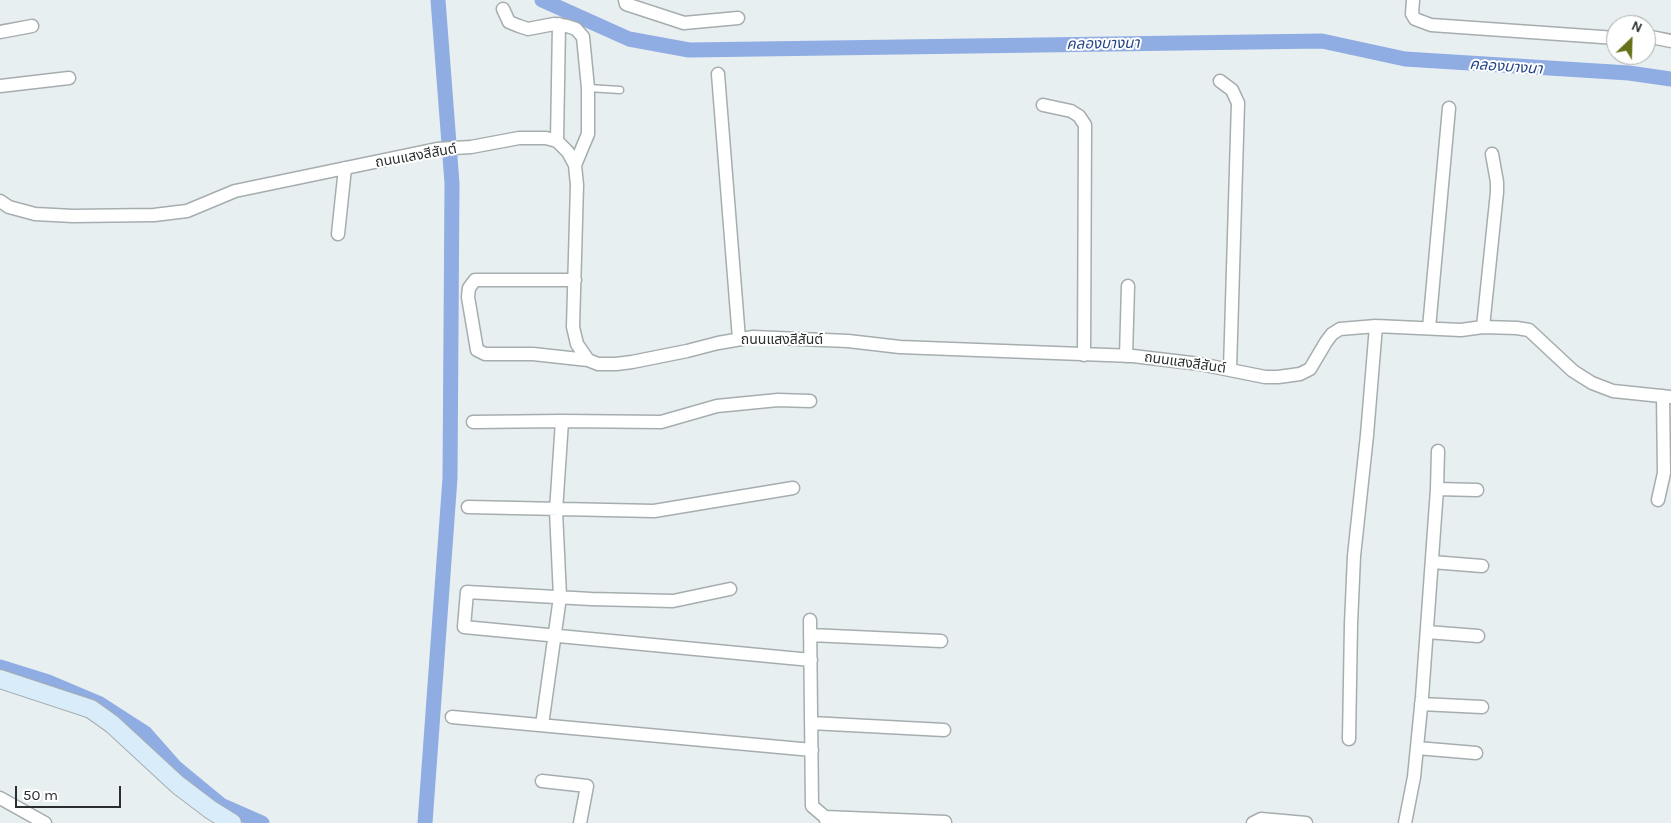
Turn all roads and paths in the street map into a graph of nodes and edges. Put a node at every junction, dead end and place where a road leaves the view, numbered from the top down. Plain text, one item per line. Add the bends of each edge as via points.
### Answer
1 (625, 0) edge
2 (1413, 0) edge
3 (503, 10) dead end
4 (738, 18) dead end
5 (559, 24) junction
6 (32, 26) dead end
7 (0, 32) edge
8 (1606, 37) edge
9 (1656, 38) edge
10 (1671, 40) edge
11 (718, 74) dead end
12 (70, 78) dead end
13 (1220, 81) dead end
14 (0, 86) edge
15 (588, 88) junction
16 (620, 90) dead end
17 (1042, 105) dead end
18 (1449, 108) dead end
19 (557, 141) junction
20 (1492, 154) dead end
21 (575, 164) junction
22 (345, 168) junction
23 (0, 201) edge
24 (338, 234) dead end
25 (575, 280) junction
26 (1128, 286) dead end
27 (1376, 326) junction
28 (1429, 328) junction
29 (1483, 328) junction
30 (739, 339) junction
31 (1084, 355) junction
32 (1126, 356) junction
33 (588, 360) junction
34 (1230, 369) junction
35 (1667, 397) edge
36 (810, 401) dead end
37 (562, 421) junction
38 (472, 422) dead end
39 (1438, 451) dead end
40 (793, 488) dead end
41 (1437, 489) junction
42 (1477, 490) dead end
43 (1658, 500) dead end
44 (468, 507) dead end
45 (556, 510) junction
46 (1432, 562) junction
47 (1482, 566) dead end
48 (730, 589) dead end
49 (560, 597) junction
50 (810, 620) dead end
51 (1427, 632) junction
52 (810, 635) junction
53 (554, 636) junction
54 (1478, 636) dead end
55 (941, 641) dead end
56 (811, 660) junction
57 (0, 679) edge
58 (1421, 704) junction
59 (1482, 707) dead end
60 (452, 716) dead end
61 (811, 723) junction
62 (542, 725) junction
63 (944, 730) dead end
64 (1349, 739) dead end
65 (1417, 748) junction
66 (812, 750) junction
67 (1476, 753) dead end
68 (542, 780) dead end
69 (0, 798) edge
70 (826, 820) edge
71 (945, 822) edge
72 (45, 823) edge
73 (232, 823) edge
74 (580, 823) edge
75 (1253, 823) edge
76 (1306, 823) edge
77 (1405, 823) edge

1 - 4 street via 626,4 684,23
2 - 8 street via 1415,19 1431,25
3 - 5 street via 509,22 528,29
5 - 15 street via 576,29 583,37
5 - 19 street
6 - 7 street
9 - 10 street
11 - 30 street
12 - 14 street
13 - 34 street via 1232,90 1238,103
15 - 16 lane
15 - 21 street via 588,134
17 - 31 street via 1071,111 1085,125
18 - 28 street
19 - 21 street
19 - 22 street, ถนนแสงสีสันต์ via 519,138
20 - 29 street via 1497,192
21 - 25 street
22 - 23 street, ถนนแสงสีสันต์ via 235,191 187,211 154,215 35,214
22 - 24 street
25 - 33 street via 573,327 577,344
25 - 33 street, ถนนแสงสีสันต์ via 480,280 471,283 468,297 477,350 485,354 533,354
26 - 32 street
27 - 28 street, ถนนแสงสีสันต์
27 - 34 street, ถนนแสงสีสันต์ via 1340,329 1332,334 1310,369 1300,374 1264,377
27 - 64 street via 1354,556
28 - 29 street, ถนนแสงสีสันต์
29 - 35 street, ถนนแสงสีสันต์ via 1529,330 1573,371 1592,383 1613,391
30 - 31 street, ถนนแสงสีสันต์ via 820,339 900,347
30 - 33 street, ถนนแสงสีสันต์ via 624,363 598,364
31 - 32 street, ถนนแสงสีสันต์
32 - 34 street, ถนนแสงสีสันต์
35 - 43 street via 1664,473
36 - 37 street via 778,400 717,406 661,422
37 - 38 street
37 - 45 street
39 - 41 street
40 - 45 street via 654,511
41 - 42 street
41 - 46 street
44 - 45 street
45 - 49 street
46 - 47 street
46 - 51 street
48 - 49 street via 673,601
49 - 53 street
49 - 53 street via 467,592 464,627
50 - 52 street
51 - 54 street
51 - 58 street
52 - 55 street
52 - 56 street
53 - 56 street
53 - 62 street
56 - 61 street
57 - 73 street via 91,709 112,724 178,785
58 - 59 street
58 - 65 street
60 - 62 street
61 - 63 street
61 - 66 street
62 - 66 street
65 - 67 street
65 - 77 street
66 - 70 street via 812,806
68 - 74 street via 587,786
69 - 72 street
70 - 71 street
75 - 76 street via 1261,819

